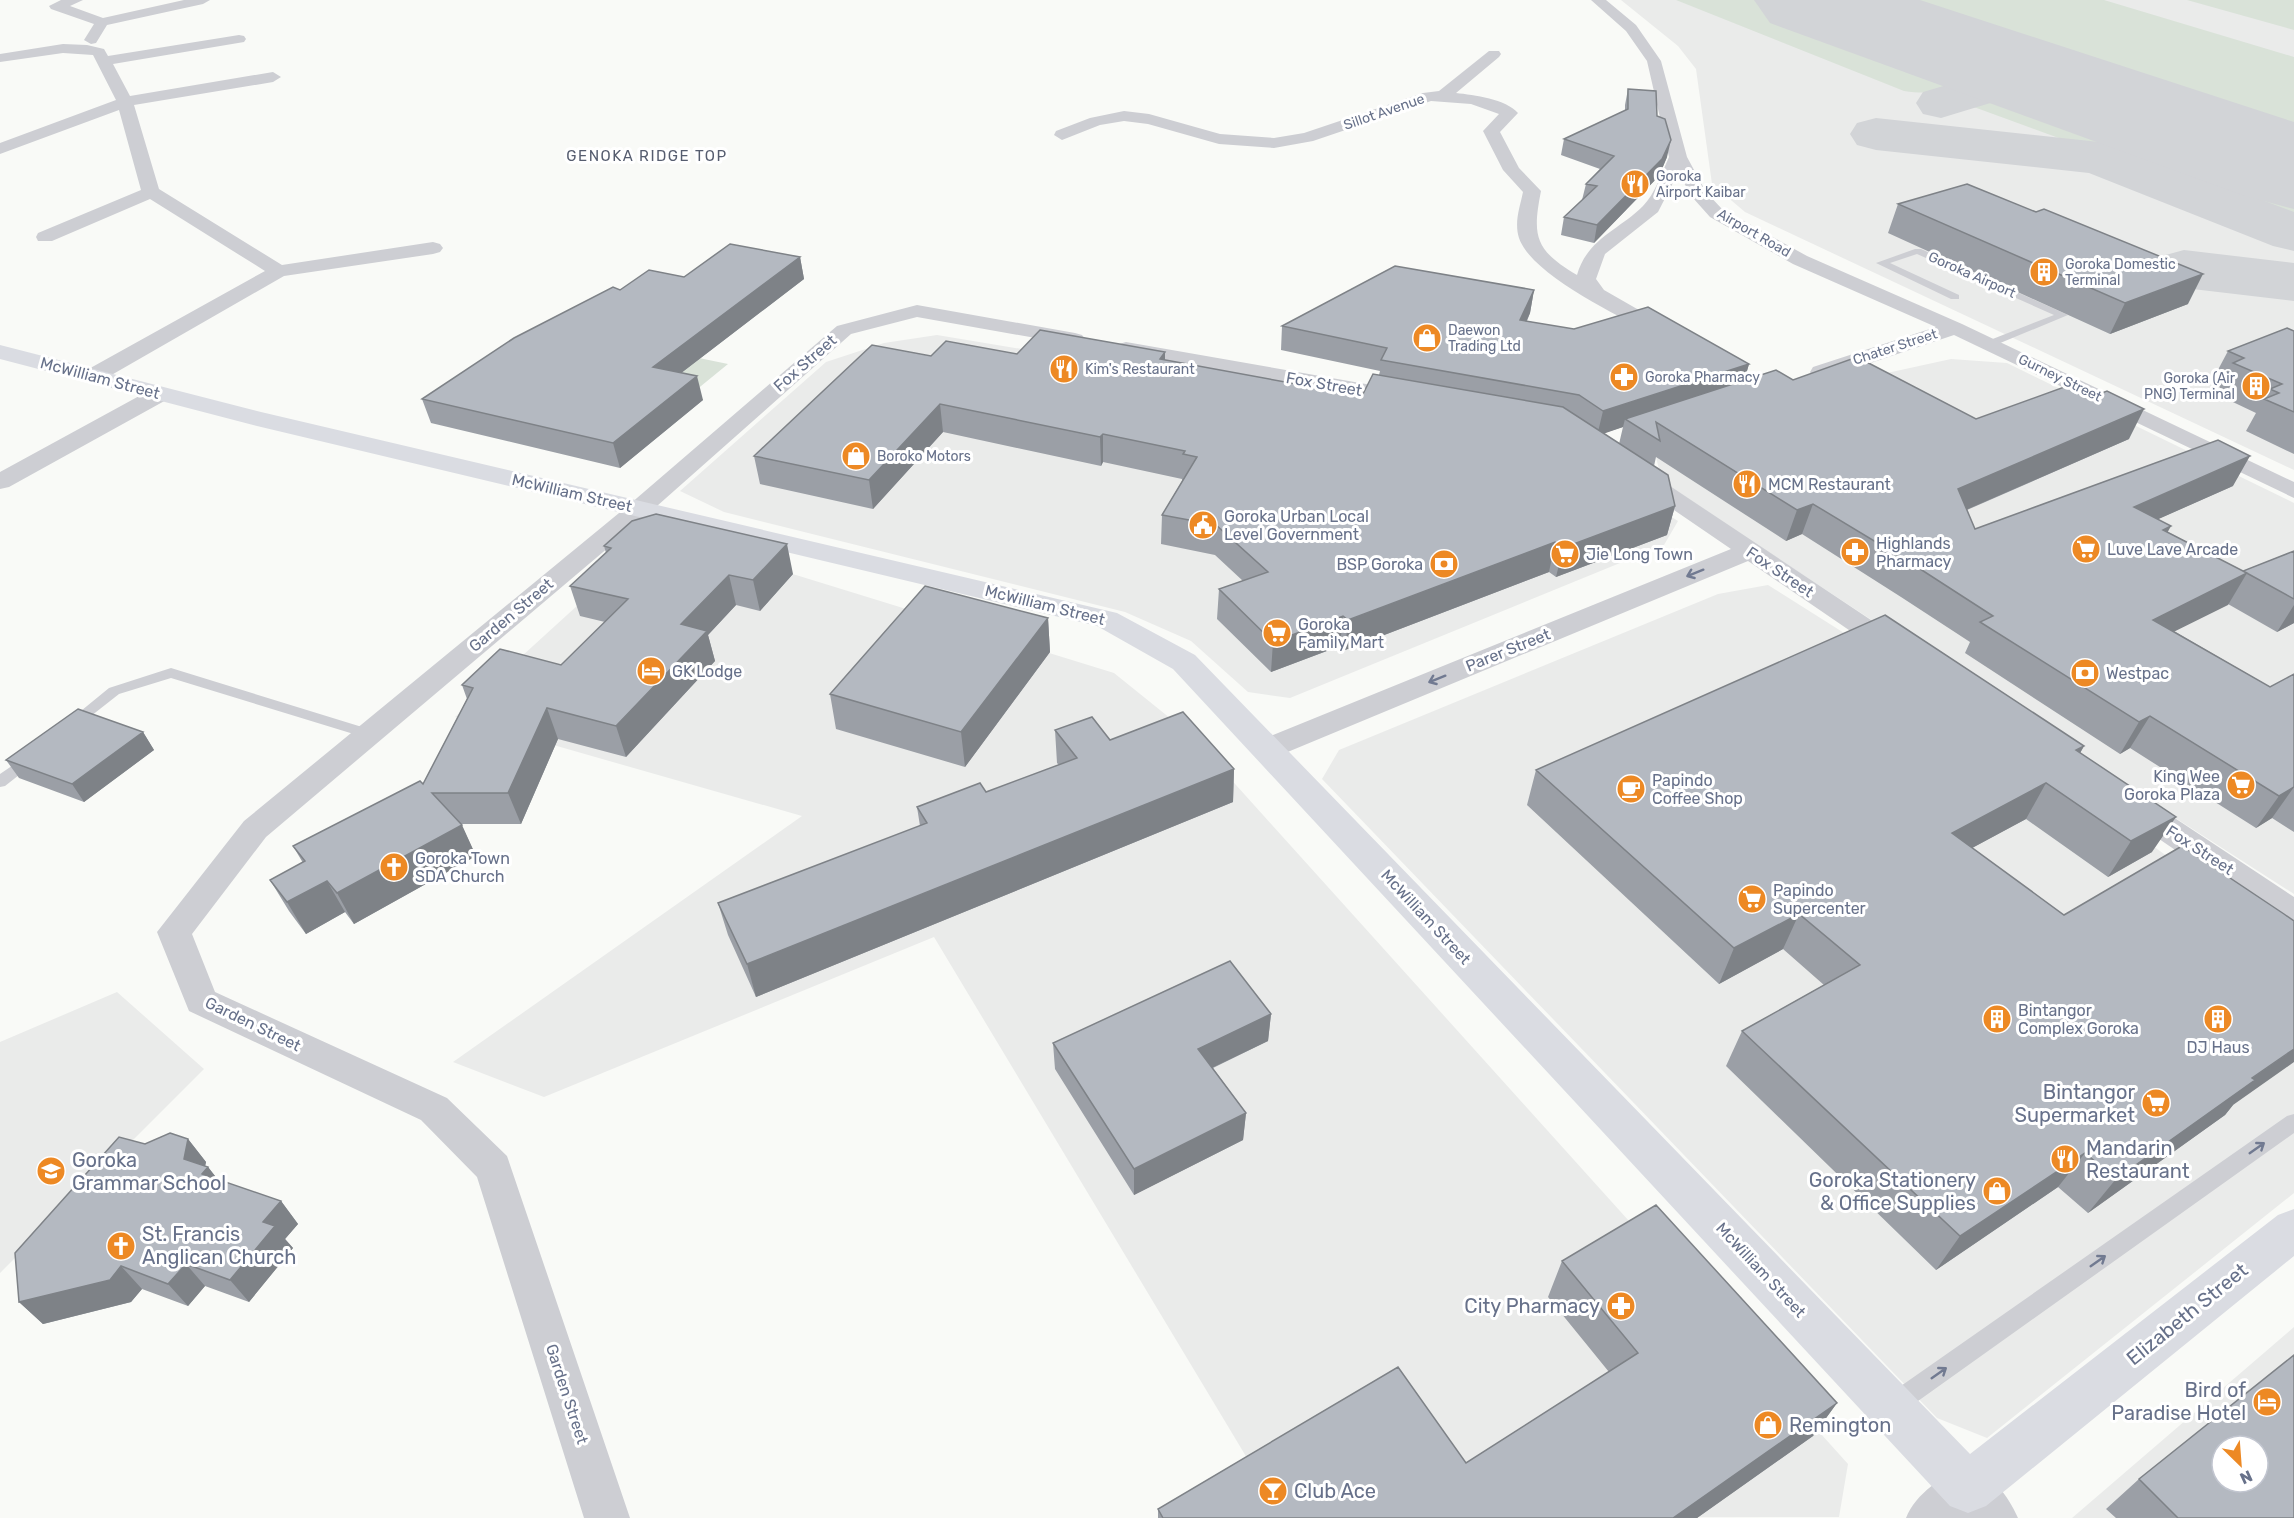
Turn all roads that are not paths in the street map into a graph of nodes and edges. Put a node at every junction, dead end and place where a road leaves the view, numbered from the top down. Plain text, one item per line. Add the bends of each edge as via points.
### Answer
1 (39, 0) edge
2 (76, 0) edge
3 (203, 0) edge
4 (1598, 0) edge
5 (56, 6) junction
6 (102, 22) junction
7 (239, 39) dead end
8 (87, 48) junction
9 (1494, 54) dead end
10 (0, 58) edge
11 (104, 61) junction
12 (273, 76) dead end
13 (1444, 95) junction
14 (125, 102) junction
15 (1062, 135) dead end
16 (0, 148) edge
17 (1678, 157) junction
18 (151, 192) junction
19 (45, 237) dead end
20 (433, 248) dead end
21 (279, 271) junction
22 (1597, 294) junction
23 (1955, 297) dead end
24 (1955, 328) junction
25 (1989, 344) junction
26 (1686, 345) edge
27 (0, 352) edge
28 (93, 376) junction
29 (1798, 379) edge
30 (160, 394) junction
31 (1424, 401) edge
32 (1615, 459) edge
33 (0, 482) edge
34 (2294, 491) edge
35 (639, 509) junction
36 (1749, 551) junction
37 (1912, 659) edge
38 (61, 733) edge
39 (370, 734) junction
40 (44, 747) edge
41 (1267, 749) junction
42 (0, 782) edge
43 (2110, 791) edge
44 (2294, 914) edge
45 (2294, 1122) edge
46 (2294, 1229) edge
47 (1891, 1407) junction
48 (1981, 1503) edge
49 (607, 1518) edge
50 (1929, 1518) edge

1 - 5 street
2 - 5 street
3 - 6 street
4 - 17 street, Airport Road via 1631,28 1654,61
5 - 6 street
6 - 8 street
7 - 11 street
8 - 10 street
8 - 11 street via 99,52
9 - 13 street
11 - 14 street
12 - 14 street
13 - 15 street, Sillot Avenue via 1429,96 1307,137 1274,143 1220,139 1124,116 1096,121
13 - 22 street, Sillot Avenue via 1510,113 1491,131 1512,170 1532,191 1526,222 1528,240 1551,267
14 - 16 street
14 - 18 street
17 - 22 street via 1652,208 1616,234 1594,257 1586,279
17 - 24 street, Airport Road via 1699,194 1716,213 1800,260
18 - 19 street
18 - 21 street
20 - 21 street
21 - 28 street
22 - 26 street
23 - 25 lane, Goroka Airport via 1881,263 1918,251 2063,315
24 - 25 street, Gurney Street
24 - 29 street, Chater Street
25 - 34 street, Gurney Street
27 - 28 street, McWilliam Street
28 - 30 street, McWilliam Street
30 - 33 street
30 - 35 street, McWilliam Street
31 - 35 street, Fox Street via 917,311 844,330
32 - 36 street, Fox Street
35 - 39 street, Garden Street
35 - 41 street, McWilliam Street via 1107,619 1184,662
36 - 37 street, Fox Street
36 -> 41 street, Parer Street
38 - 39 lane via 114,691 171,673
39 - 49 street, Garden Street via 255,829 174,932 201,1001 434,1109 493,1168
40 - 42 lane
41 - 47 street, McWilliam Street
43 - 44 street, Fox Street via 2231,881
47 -> 45 lane
46 - 48 street, Elizabeth Street
47 - 48 street, McWilliam Street
48 - 50 street

